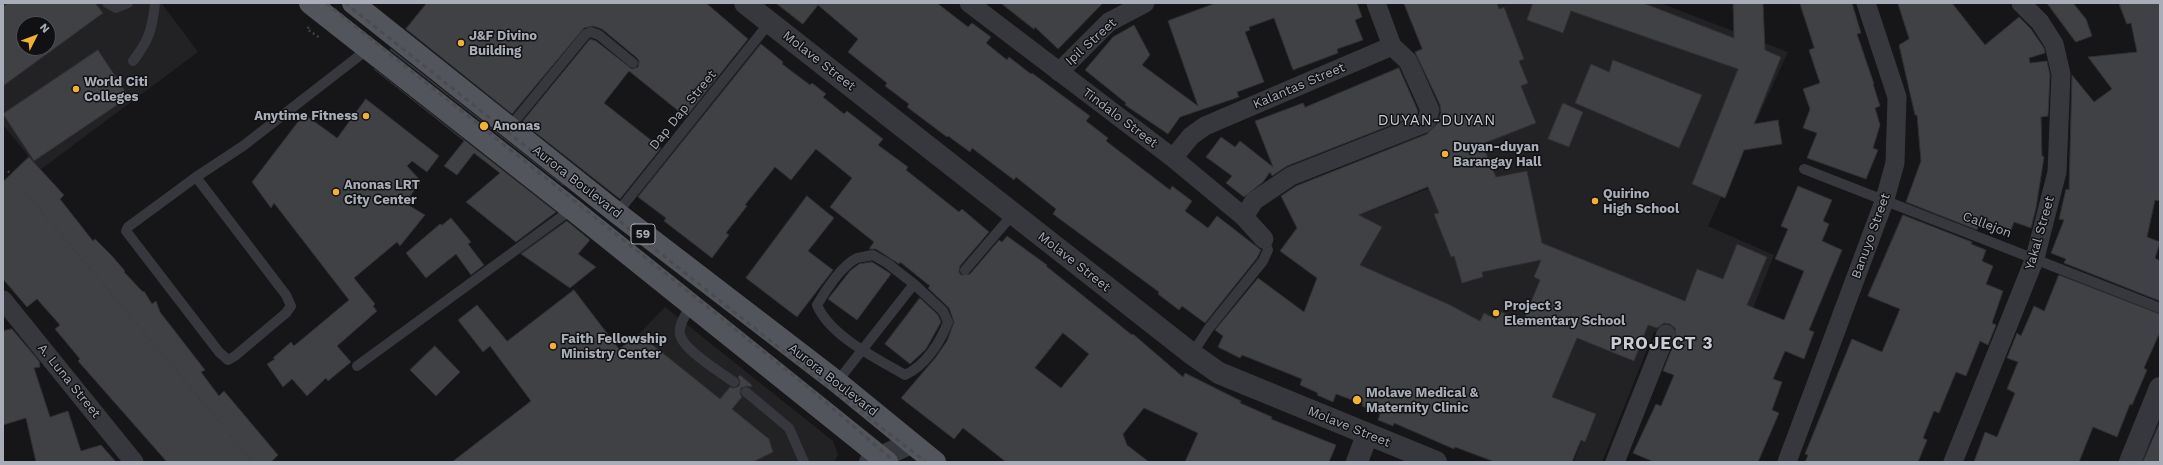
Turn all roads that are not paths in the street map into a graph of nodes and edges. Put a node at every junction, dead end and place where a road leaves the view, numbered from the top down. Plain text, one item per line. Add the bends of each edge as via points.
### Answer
1 (107, 3) edge
2 (128, 3) edge
3 (154, 3) edge
4 (310, 3) edge
5 (353, 3) edge
6 (745, 3) edge
7 (969, 3) edge
8 (1145, 3) edge
9 (1376, 3) edge
10 (1866, 3) edge
11 (2021, 3) edge
12 (770, 22) junction
13 (1392, 46) junction
14 (368, 49) junction
15 (133, 62) dead end
16 (633, 63) dead end
17 (1059, 72) junction
18 (509, 128) junction
19 (1173, 158) junction
20 (1804, 169) dead end
21 (196, 177) junction
22 (1885, 200) junction
23 (572, 209) junction
24 (617, 213) junction
25 (1013, 214) junction
26 (1244, 217) junction
27 (1264, 239) joint
28 (2035, 258) junction
29 (965, 270) dead end
30 (914, 284) junction
31 (3, 300) edge
32 (691, 305) junction
33 (2160, 308) edge
34 (1666, 334) dead end
35 (862, 350) junction
36 (1192, 354) junction
37 (357, 366) dead end
38 (734, 382) dead end
39 (837, 382) junction
40 (2160, 388) edge
41 (746, 392) dead end
42 (1367, 435) junction
43 (911, 443) junction
44 (879, 460) edge
45 (800, 461) edge
46 (134, 462) edge
47 (935, 462) edge
48 (1357, 462) edge
49 (1436, 462) edge
50 (1615, 462) edge
51 (1787, 462) edge
52 (1953, 462) edge
53 (2130, 462) edge

1 - 2 lane via 116,8
3 - 15 lane via 152,28 146,44
4 - 14 main road, Aurora Boulevard / 59
5 - 18 main road, Aurora Boulevard / 59
6 - 12 street, Molave Street
7 - 17 street, Tindalo Street
8 - 17 street, Ipil Street via 1109,22
9 - 13 street
10 - 22 street, Banuyo Street via 1897,97 1895,163
11 - 28 street, Yakal Street via 2040,22 2054,44 2061,74 2057,172
12 - 24 lane, Dap Dap Street
12 - 25 street, Molave Street
13 - 19 street, Kalantas Street via 1205,126 1191,136
13 - 26 street via 1406,57 1411,66 1430,110 1427,120 1291,176 1254,201
14 - 21 lane via 243,146
14 - 23 main road, Aurora Boulevard / 59
16 - 18 lane via 598,35 591,32 586,34
17 - 19 street, Tindalo Street
18 - 24 main road, Aurora Boulevard / 59
19 - 26 street, Tindalo Street
20 - 22 lane, Callejon
21 - 21 lane via 126,231 219,352 228,360 286,313 291,306 286,295
22 - 28 lane, Callejon
22 - 51 street, Banuyo Street
23 - 32 main road, Aurora Boulevard / 59
23 - 37 lane
24 - 39 main road, Aurora Boulevard / 59
25 - 29 lane
25 - 36 street, Molave Street
26 - 27 street, Tindalo Street
27 - 36 lane via 1268,250 1263,261 1209,328
28 - 33 lane, Callejon
28 - 52 street, Yakal Street
30 - 35 lane
30 - 35 lane via 943,311 948,322 943,335 929,355 905,375
30 - 35 lane via 873,255 857,259 826,289 817,305 821,315
31 - 46 street, A. Luna Street
32 - 38 lane via 680,326 684,344
32 - 44 main road, Aurora Boulevard / 59
34 - 50 street
35 - 39 lane
36 - 42 street, Molave Street via 1219,373
39 - 43 main road, Aurora Boulevard / 59
40 - 53 street
41 - 45 lane via 789,428
42 - 48 street
42 - 49 street, Molave Street
43 - 44 street
43 - 47 main road, Aurora Boulevard / 59

